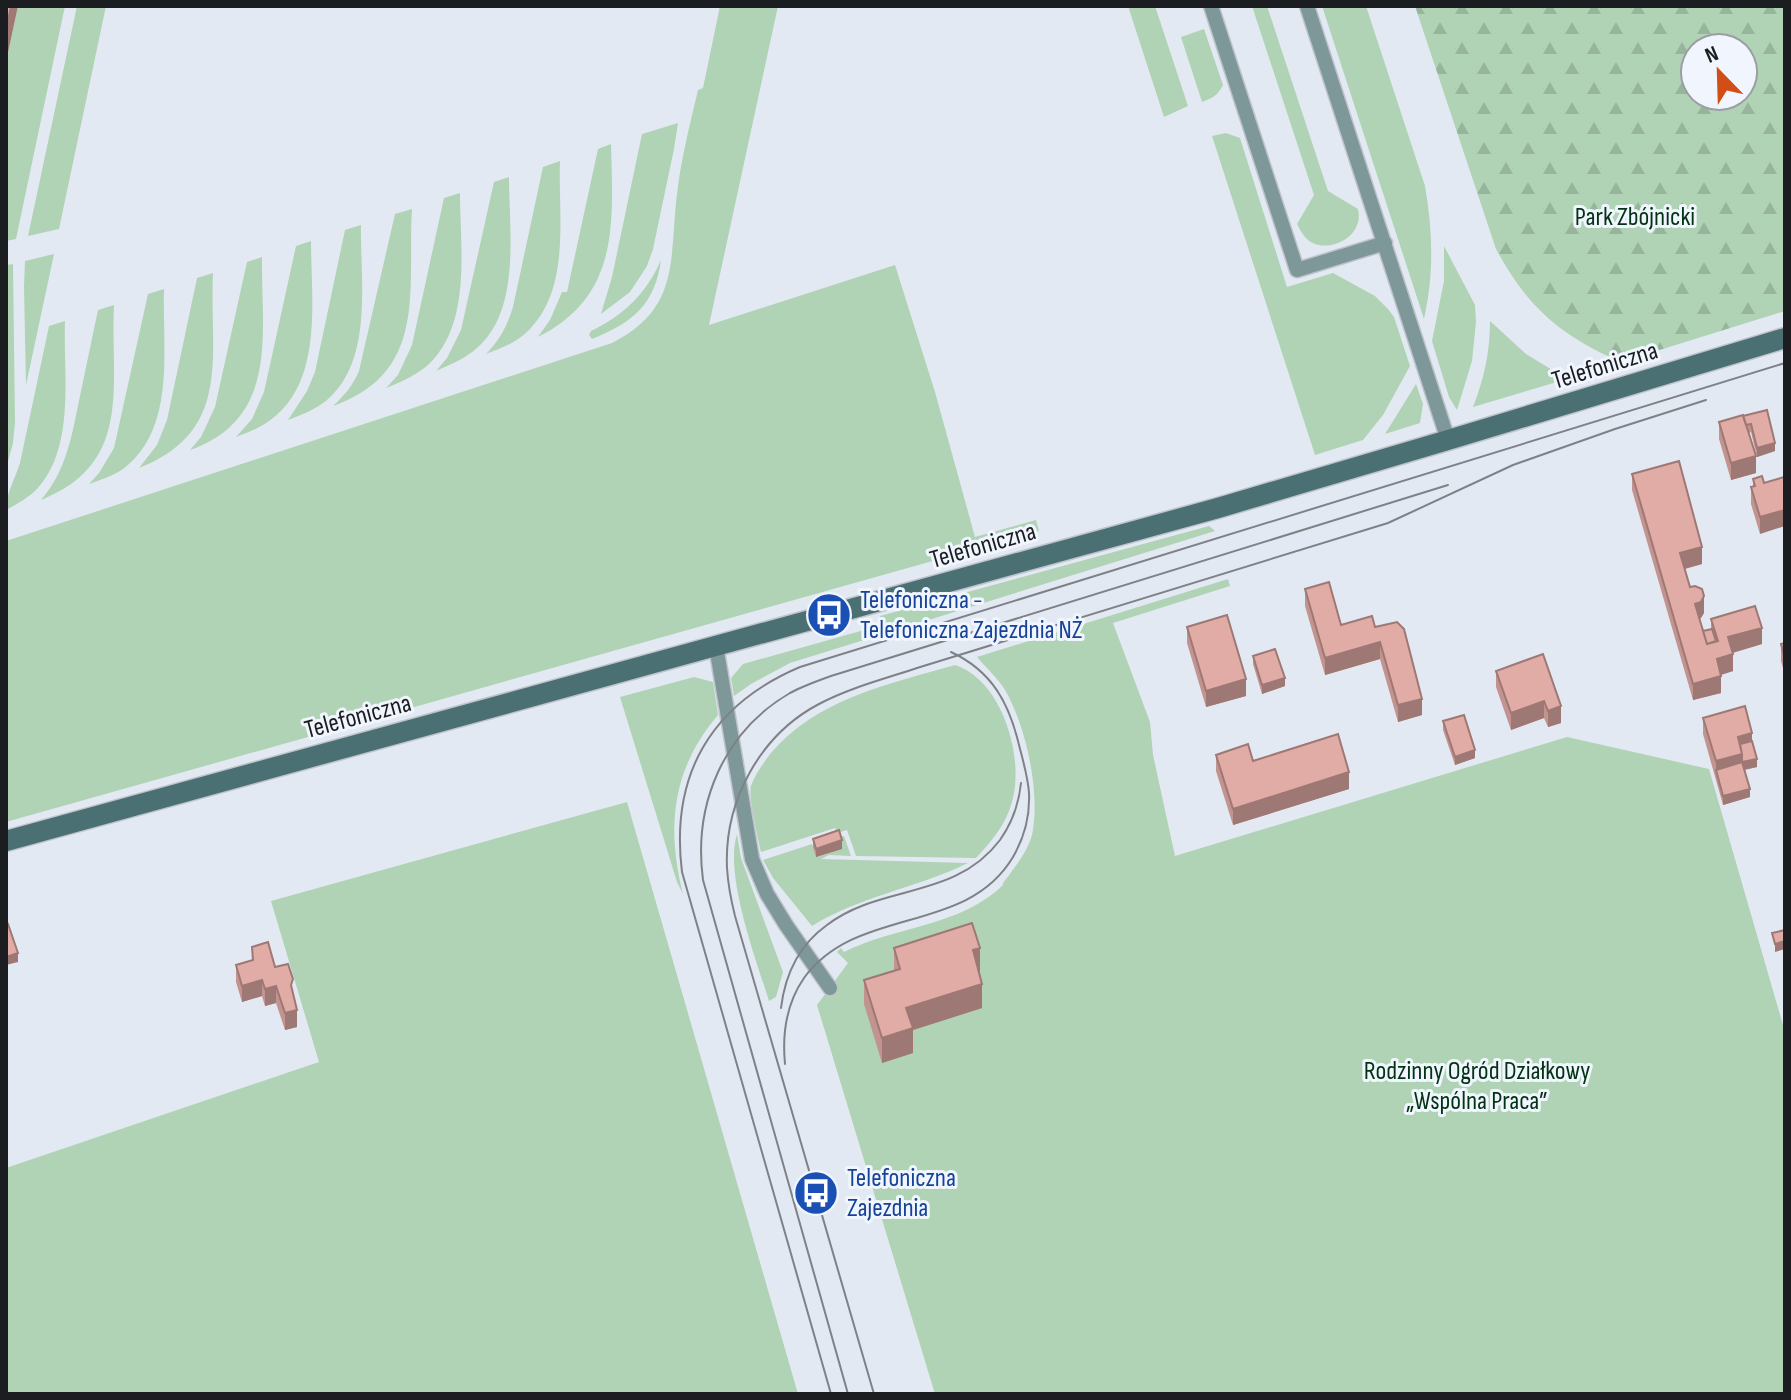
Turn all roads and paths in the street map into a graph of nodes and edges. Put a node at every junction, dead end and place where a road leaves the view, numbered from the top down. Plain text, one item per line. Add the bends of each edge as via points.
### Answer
1 (1211, 6) edge
2 (1307, 6) edge
3 (1385, 243) junction
4 (1785, 338) edge
5 (1448, 440) junction
6 (716, 646) junction
7 (6, 841) edge
8 (830, 988) dead end

1 - 3 lane via 1297,270
2 - 3 lane
3 - 5 lane
4 - 5 street, Telefoniczna
5 - 6 street, Telefoniczna
6 - 7 street, Telefoniczna
6 - 8 lane via 752,859 767,894

